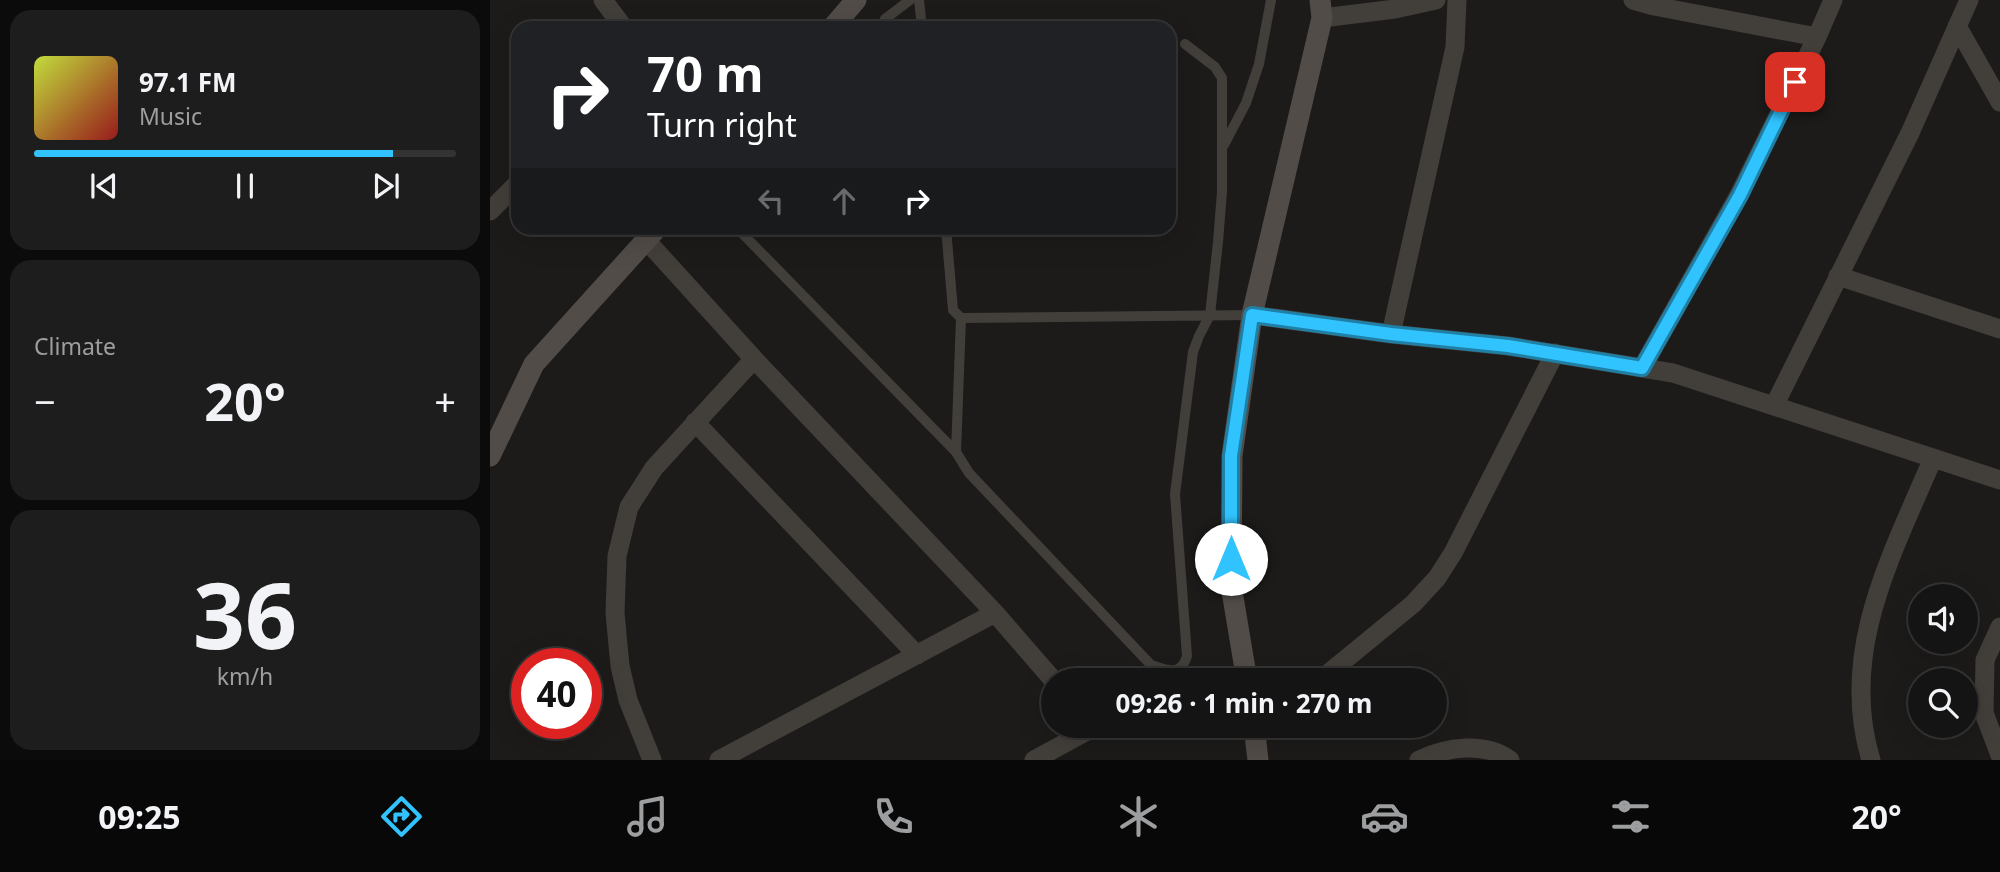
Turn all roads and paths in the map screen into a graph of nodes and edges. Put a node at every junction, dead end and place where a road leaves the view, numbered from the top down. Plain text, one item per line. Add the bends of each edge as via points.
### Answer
1 (603, 0) edge
2 (856, 0) edge
3 (910, 0) edge
4 (919, 0) edge
5 (1271, 0) edge
6 (1436, 0) edge
7 (1457, 0) edge
8 (1633, 0) edge
9 (1833, 0) edge
10 (1969, 0) edge
11 (1655, 3) edge
12 (1321, 9) edge
13 (619, 21) edge
14 (838, 21) edge
15 (884, 21) edge
16 (921, 21) edge
17 (1957, 26) junction
18 (1817, 37) junction
19 (1185, 44) dead end
20 (2000, 102) edge
21 (1222, 148) junction
22 (511, 190) edge
23 (490, 211) edge
24 (650, 235) edge
25 (652, 235) edge
26 (744, 235) edge
27 (947, 235) edge
28 (1838, 276) junction
29 (1252, 315) junction
30 (1210, 316) junction
31 (961, 317) junction
32 (2000, 329) edge
33 (1391, 334) junction
34 (1555, 353) junction
35 (754, 359) junction
36 (1642, 368) junction
37 (1774, 406) junction
38 (695, 422) junction
39 (956, 452) junction
40 (490, 456) edge
41 (1933, 458) junction
42 (2000, 480) edge
43 (995, 613) junction
44 (2000, 628) edge
45 (917, 655) junction
46 (1043, 668) edge
47 (1245, 668) edge
48 (1335, 668) edge
49 (1074, 738) edge
50 (1258, 738) edge
51 (2000, 755) edge
52 (1424, 759) edge
53 (652, 760) edge
54 (719, 760) edge
55 (1034, 760) edge
56 (1258, 760) edge
57 (1510, 760) edge
58 (1871, 760) edge

1 - 13 street
2 - 14 street
3 - 15 lane
4 - 16 lane
5 - 21 lane via 1259,64 1246,103
6 - 12 street via 1395,9
7 - 33 street via 1455,47
8 - 11 street
9 - 18 street
10 - 17 street
11 - 18 street
12 - 29 street
17 - 20 street
17 - 28 street via 1910,133
18 - 36 street via 1740,195
19 - 21 lane via 1215,66 1222,78
21 - 30 lane
22 - 23 street
24 - 40 street via 534,364
25 - 35 street
26 - 39 lane
27 - 31 lane via 953,310
28 - 32 street
28 - 37 street
29 - 30 lane
29 - 33 street
29 - 47 street via 1231,456 1231,585
30 - 31 lane
30 - 39 lane via 1193,352 1177,469 1187,656 1177,670 1151,665 969,473
31 - 39 lane
33 - 34 street
34 - 36 street
34 - 48 street via 1437,578 1413,604
35 - 38 street
35 - 43 street
36 - 37 street via 1673,373
37 - 41 street
38 - 45 street
38 - 53 street via 654,468 629,508 617,556 615,613 620,666
41 - 42 street
41 - 58 street via 1877,593 1865,636 1860,699
43 - 45 street
43 - 46 street
44 - 51 street via 1985,660 1984,713
45 - 54 street
49 - 55 street
50 - 56 street
52 - 57 street via 1448,750 1488,749

